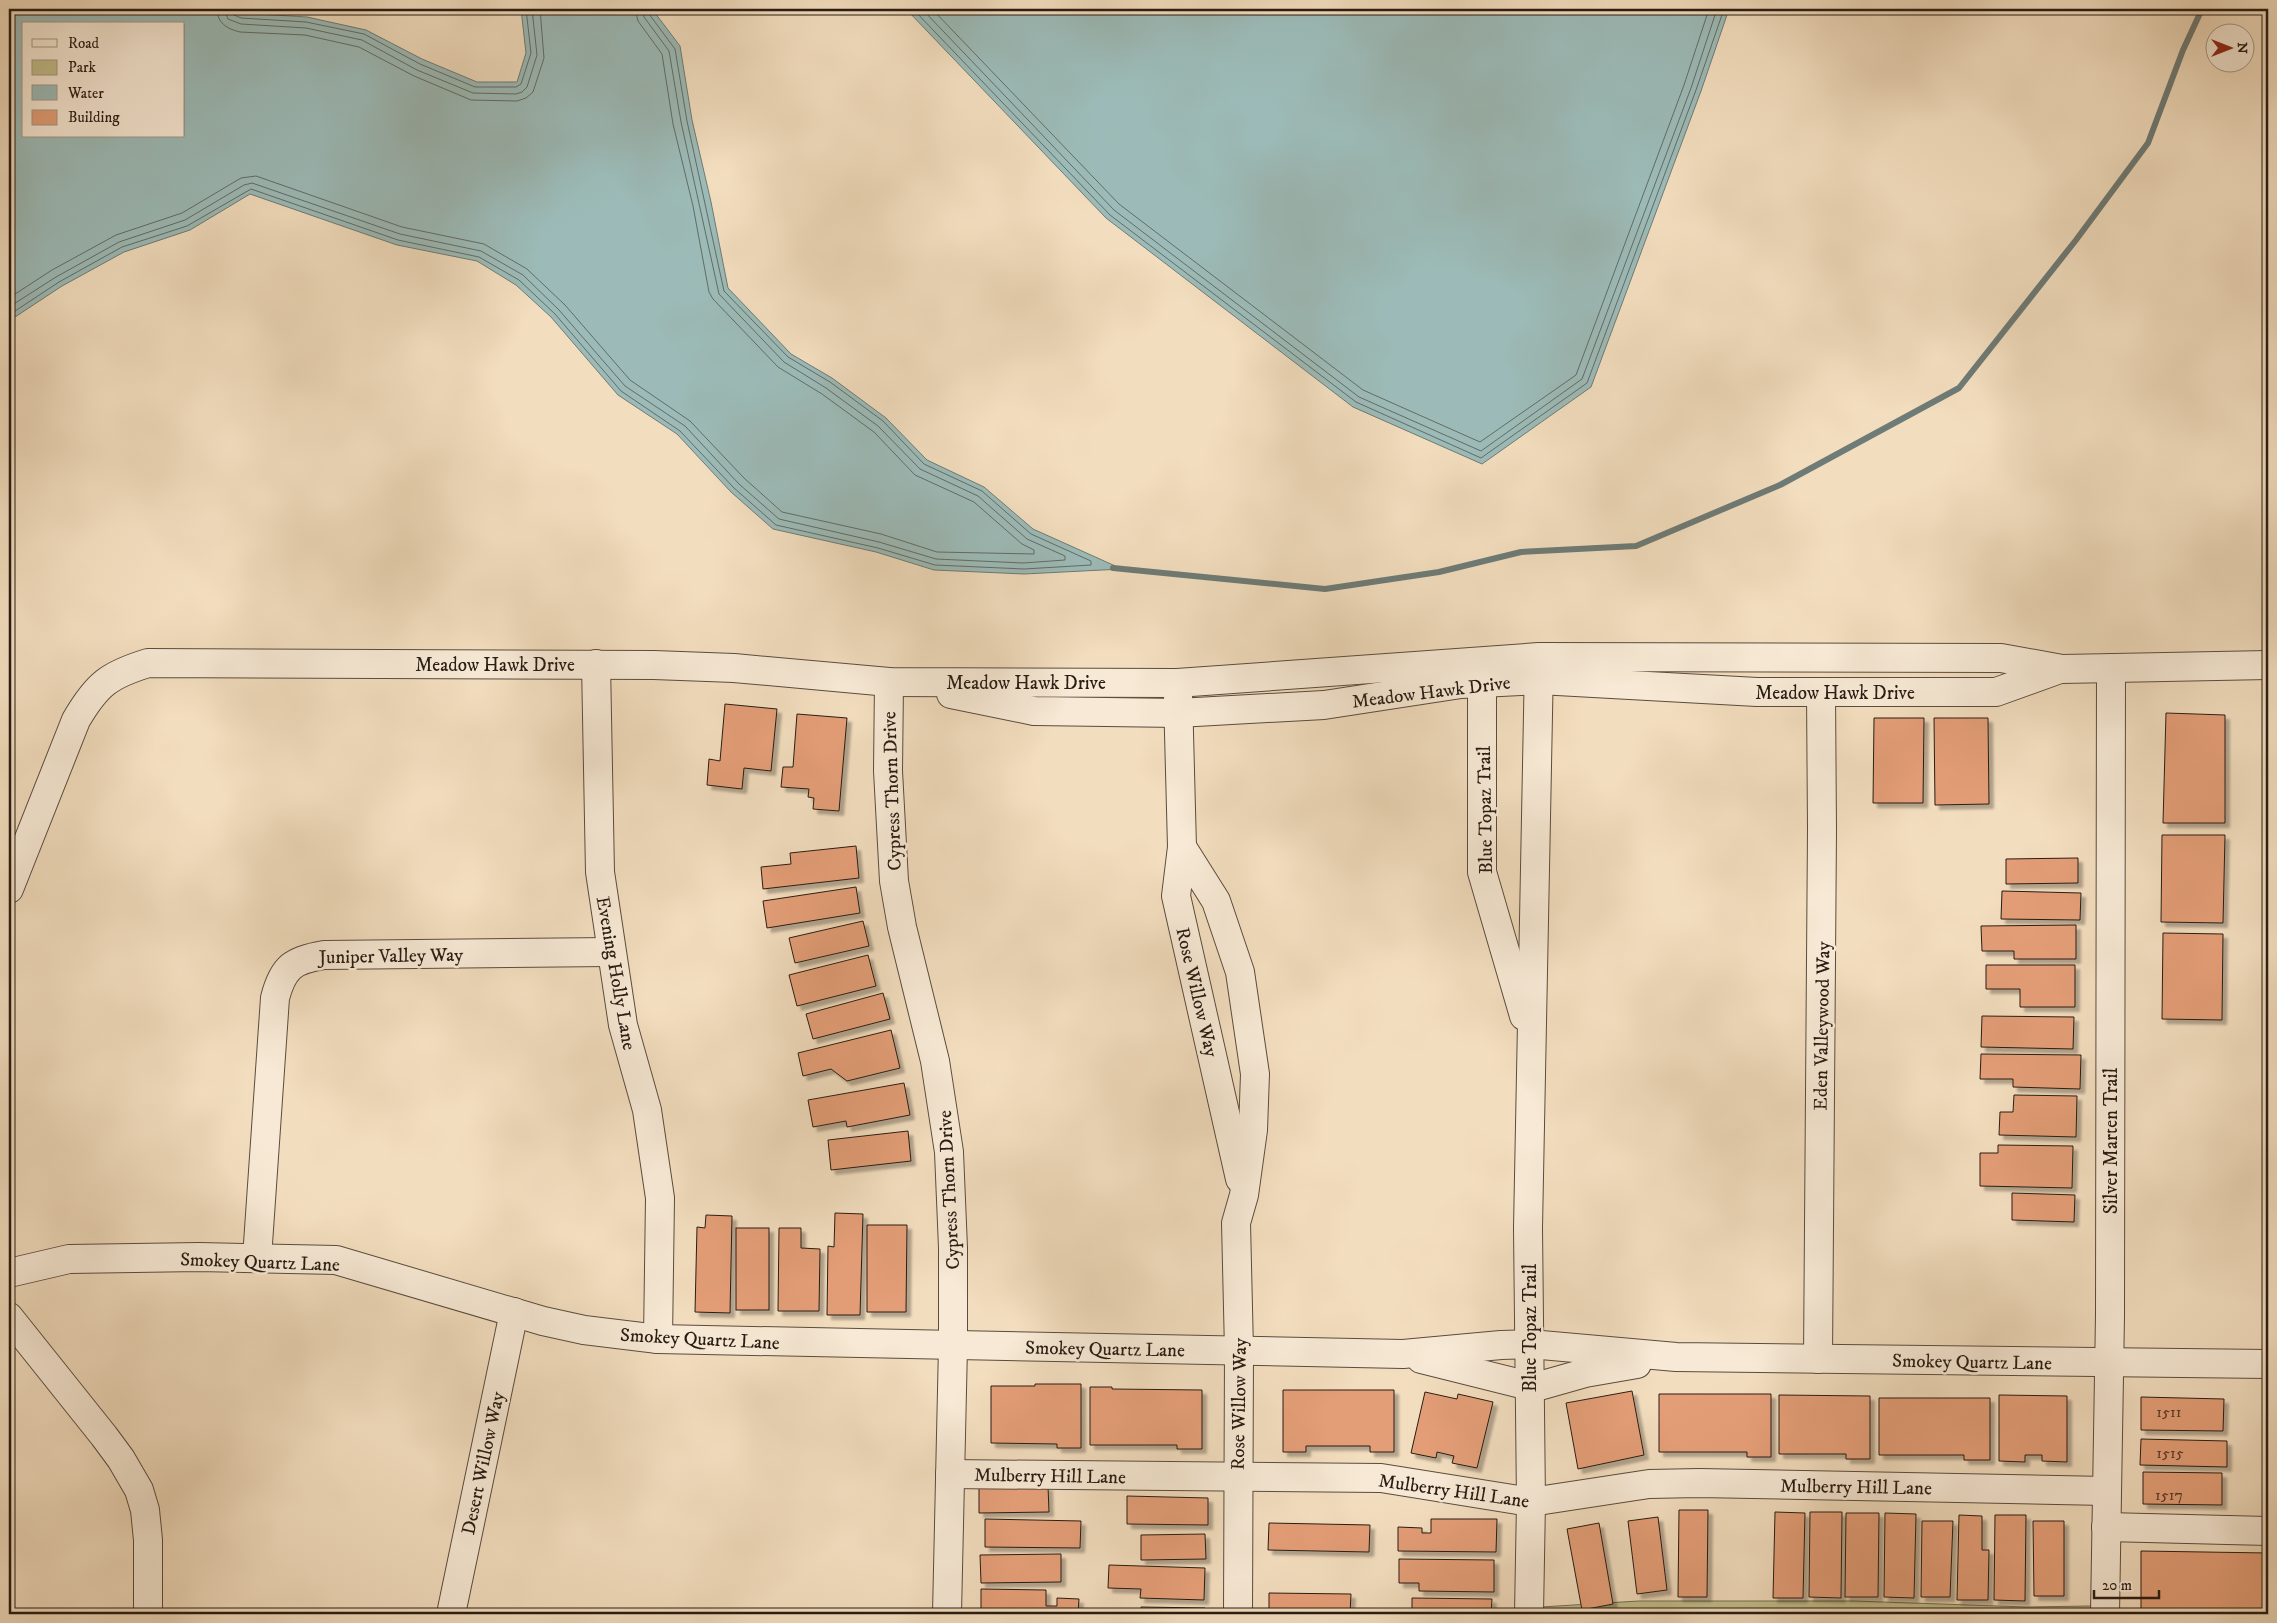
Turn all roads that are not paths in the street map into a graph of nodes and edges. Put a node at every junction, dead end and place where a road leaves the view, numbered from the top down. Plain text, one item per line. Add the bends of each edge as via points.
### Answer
1 (596, 664) junction
2 (2268, 665) edge
3 (2062, 668) junction
4 (2111, 668) junction
5 (1539, 669) junction
6 (1481, 672) junction
7 (889, 682) junction
8 (1177, 683) junction
9 (1821, 692) junction
10 (1178, 713) junction
11 (1182, 847) junction
12 (9, 890) edge
13 (610, 952) junction
14 (1532, 1041) junction
15 (1244, 1196) junction
16 (257, 1258) junction
17 (9, 1273) edge
18 (514, 1312) junction
19 (9, 1317) edge
20 (658, 1338) junction
21 (1530, 1344) junction
22 (953, 1346) junction
23 (1239, 1350) junction
24 (1403, 1354) junction
25 (1676, 1357) junction
26 (1818, 1359) junction
27 (2110, 1363) junction
28 (2268, 1364) edge
29 (1529, 1386) junction
30 (950, 1474) junction
31 (1237, 1478) junction
32 (2106, 1491) junction
33 (1531, 1502) junction
34 (2106, 1527) junction
35 (2268, 1531) edge
36 (148, 1614) edge
37 (451, 1614) edge
38 (947, 1614) edge
39 (1238, 1614) edge
40 (1529, 1614) edge
41 (2105, 1614) edge

1 - 7 street, Meadow Hawk Drive via 734,668
1 - 12 street, Meadow Hawk Drive via 148,663 126,670 105,681 88,698 76,720
1 - 13 street, Evening Holly Lane via 600,872
2 - 4 street, Meadow Hawk Drive
3 - 4 street, Meadow Hawk Drive
3 - 5 street, Meadow Hawk Drive via 2001,658
3 - 9 street, Meadow Hawk Drive via 1996,692
4 - 27 street, Silver Marten Trail
5 - 6 street, Meadow Hawk Drive
5 - 9 street, Meadow Hawk Drive via 1757,692
5 - 14 street, Blue Topaz Trail
6 - 8 street, Meadow Hawk Drive
6 - 10 street, Meadow Hawk Drive via 1324,705
6 - 14 street, Blue Topaz Trail via 1482,872
7 - 8 street, Meadow Hawk Drive
7 - 10 street, Meadow Hawk Drive via 1034,711
7 - 22 street, Cypress Thorn Drive via 888,772 894,881 902,927 936,1061 949,1152
8 - 10 street, Rose Willow Way
9 - 26 street, Eden Valleywood Way
10 - 11 street, Rose Willow Way
11 - 15 street, Rose Willow Way via 1176,896
11 - 15 street, Rose Willow Way via 1216,901 1240,972 1255,1074 1253,1130
13 - 16 street, Juniper Valley Way via 324,955 293,964 284,973 275,998
13 - 20 street, Evening Holly Lane via 623,1025 647,1110 660,1198
14 - 21 street, Blue Topaz Trail via 1528,1228
15 - 23 street, Rose Willow Way via 1236,1223
16 - 17 street, Smokey Quartz Lane via 69,1259
16 - 18 street, Smokey Quartz Lane via 336,1260
18 - 20 street, Smokey Quartz Lane via 584,1330
18 - 37 street, Desert Willow Way
19 - 36 street via 104,1436 139,1490 148,1540
20 - 22 street, Smokey Quartz Lane
21 - 24 street, Smokey Quartz Lane
21 - 25 street, Smokey Quartz Lane
21 - 29 street, Blue Topaz Trail
22 - 23 street, Smokey Quartz Lane
22 - 30 street, Cypress Thorn Drive
23 - 24 street, Smokey Quartz Lane
23 - 31 street, Rose Willow Way
24 - 29 street, Smokey Quartz Lane
25 - 26 street, Smokey Quartz Lane
25 - 29 street, Smokey Quartz Lane via 1585,1372
26 - 27 street, Smokey Quartz Lane
27 - 28 street, Smokey Quartz Lane
27 - 32 street, Silver Marten Trail
29 - 33 street, Blue Topaz Trail
30 - 31 street, Mulberry Hill Lane
30 - 38 street, Cypress Thorn Drive
31 - 33 street, Mulberry Hill Lane via 1381,1478
31 - 39 street, Rose Willow Way
32 - 33 street, Mulberry Hill Lane via 1699,1482 1649,1484
32 - 34 street, Silver Marten Trail
33 - 40 street, Blue Topaz Trail
34 - 35 street
34 - 41 street, Silver Marten Trail

